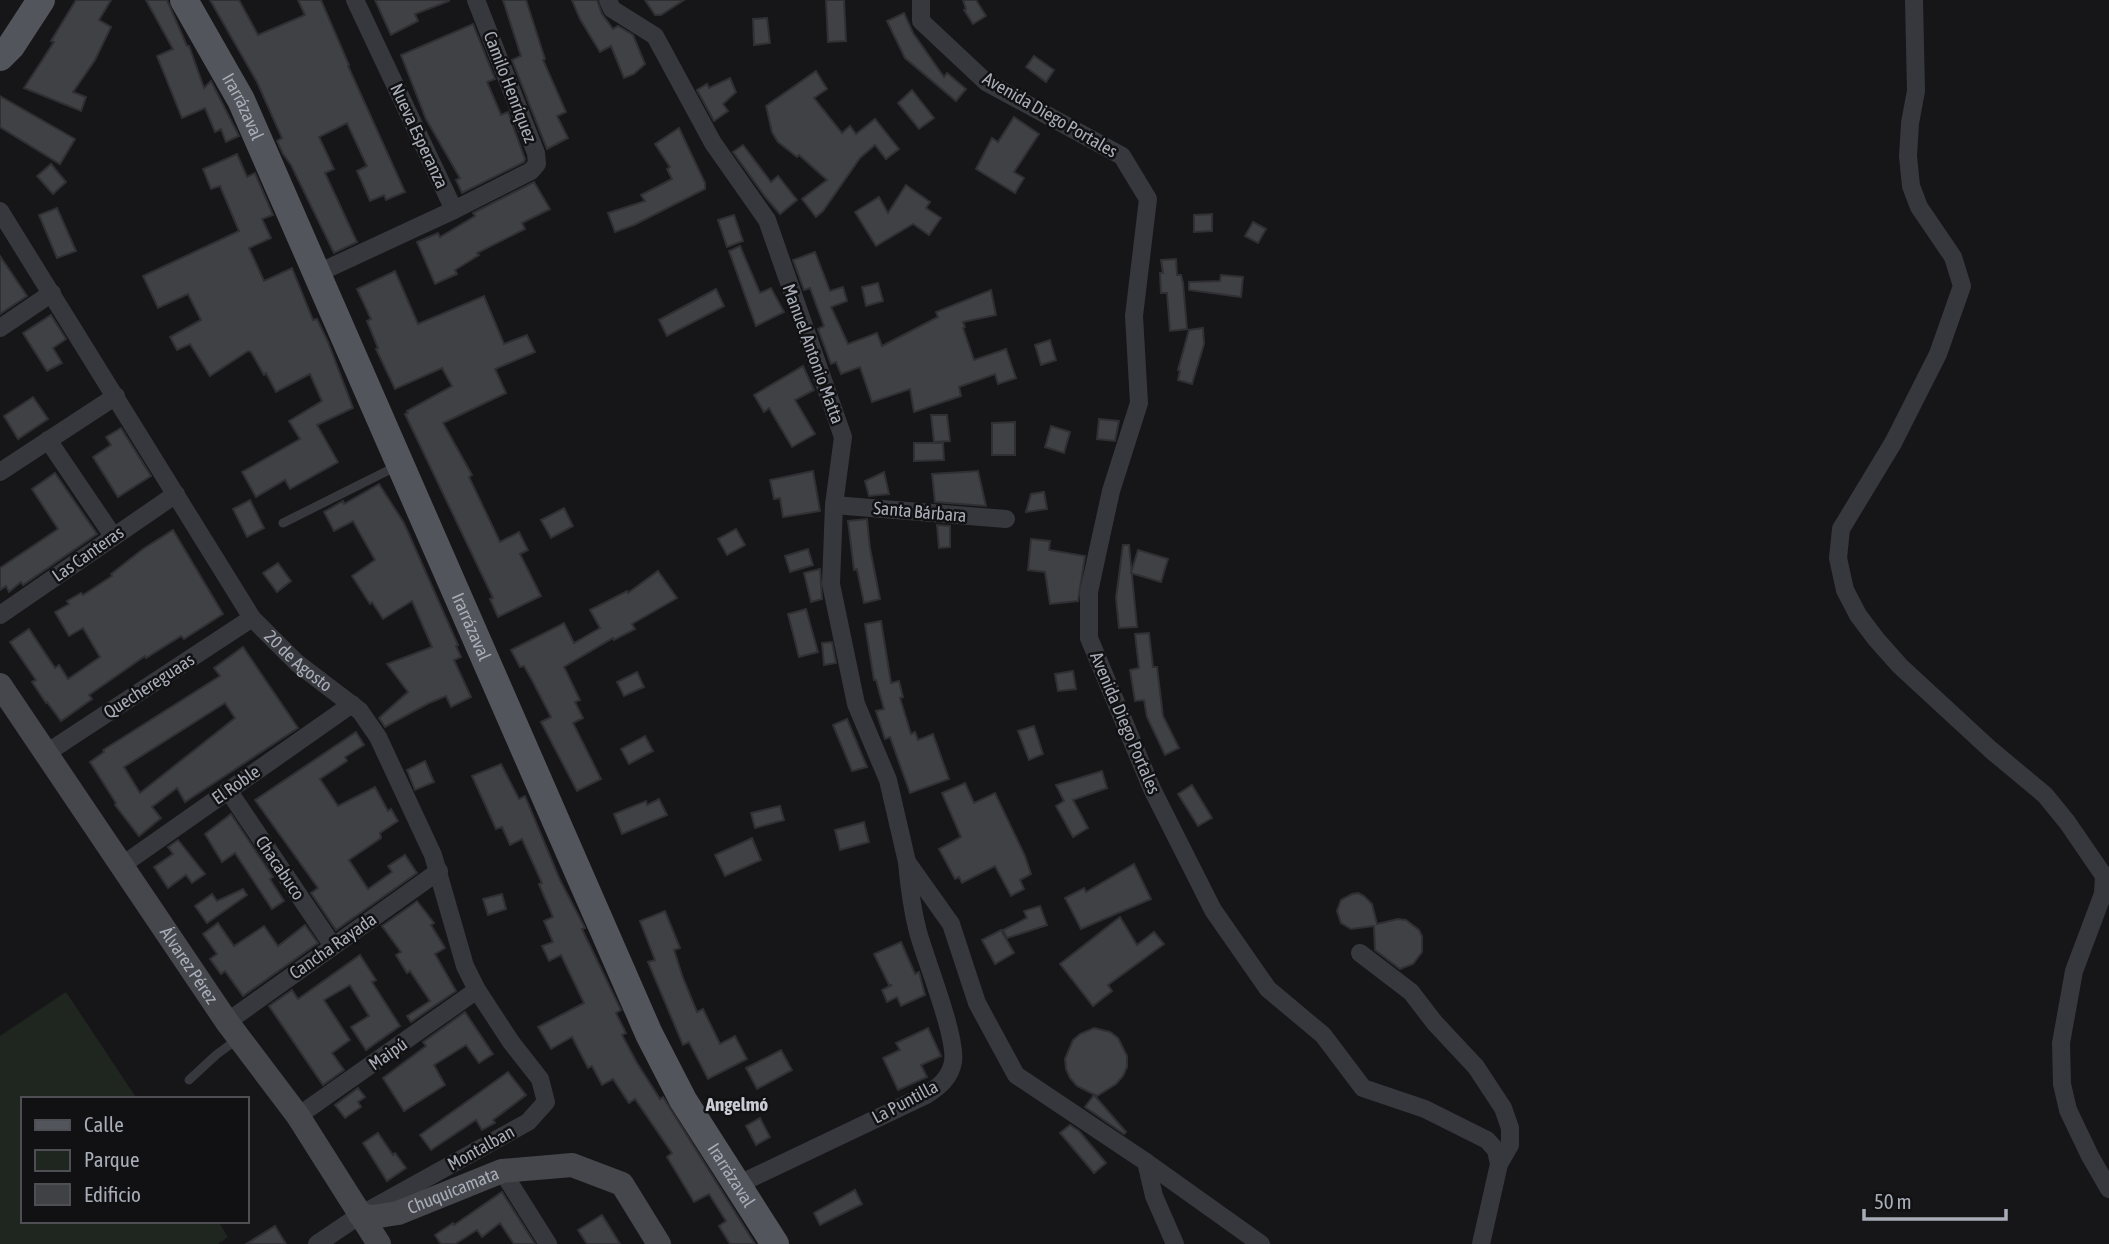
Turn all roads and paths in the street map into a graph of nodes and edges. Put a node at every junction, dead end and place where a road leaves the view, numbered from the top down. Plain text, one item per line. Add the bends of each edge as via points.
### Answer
1 (41, 0) edge
2 (184, 0) edge
3 (355, 0) edge
4 (476, 0) edge
5 (608, 0) edge
6 (921, 0) edge
7 (1914, 0) edge
8 (0, 57) edge
9 (454, 210) junction
10 (0, 211) edge
11 (316, 274) junction
12 (52, 293) junction
13 (0, 328) edge
14 (116, 396) junction
15 (48, 440) junction
16 (399, 465) junction
17 (0, 472) edge
18 (176, 494) junction
19 (834, 505) junction
20 (1006, 519) dead end
21 (283, 523) dead end
22 (113, 536) junction
23 (0, 615) edge
24 (252, 618) junction
25 (0, 685) edge
26 (352, 704) junction
27 (46, 754) junction
28 (228, 790) junction
29 (907, 862) junction
30 (121, 866) junction
31 (439, 871) junction
32 (333, 946) junction
33 (1360, 953) dead end
34 (477, 990) junction
35 (233, 1030) junction
36 (189, 1080) dead end
37 (298, 1116) junction
38 (528, 1122) joint
39 (1146, 1162) junction
40 (1499, 1164) junction
41 (502, 1171) junction
42 (737, 1185) junction
43 (2109, 1189) edge
44 (360, 1215) junction
45 (317, 1244) edge
46 (379, 1244) edge
47 (548, 1244) edge
48 (659, 1244) edge
49 (775, 1244) edge
50 (1175, 1244) edge
51 (1261, 1244) edge
52 (1481, 1244) edge

1 - 8 main road
2 - 11 main road, Irarrázaval via 241,100
3 - 9 street, Nueva Esperanza
4 - 9 street, Camilo Henríquez via 537,164
5 - 19 street, Manuel Antonio Matta via 612,9 655,36 713,143 767,220 844,438
6 - 40 street, Avenida Diego Portales via 921,21 986,82 1122,156 1148,199 1134,316 1139,403 1111,491 1089,592 1089,638 1152,789 1213,910 1268,989 1323,1035 1363,1088 1425,1108 1487,1140 1496,1150
7 - 43 street via 1911,186 1919,207 1953,257 1962,286 1937,354 1887,453 1841,529 1838,558 1845,590 1876,639 1900,666 2045,795 2104,876 2104,894 2074,971 2061,1043 2068,1110
9 - 11 street, Nueva Esperanza
10 - 12 street, 20 de Agosto
11 - 16 main road, Irarrázaval
12 - 13 street
12 - 14 street, 20 de Agosto
14 - 15 street
14 - 18 street, 20 de Agosto
15 - 17 street
15 - 22 street
16 - 21 lane
16 - 42 main road, Irarrázaval via 649,1034 683,1100
18 - 22 street, Las Canteras
18 - 24 street, 20 de Agosto
19 - 20 street, Santa Bárbara
19 - 29 street, Manuel Antonio Matta via 831,584 856,704 888,780
22 - 23 street, Las Canteras
24 - 26 street, 20 de Agosto via 297,663
24 - 27 street, Quechereguaas
25 - 27 street, Álvarez Pérez
26 - 28 street, El Roble
26 - 31 street, 20 de Agosto via 378,737
27 - 30 street, Álvarez Pérez
28 - 30 street, El Roble
28 - 32 street, Chacabuco
29 - 39 street, Manuel Antonio Matta via 951,924 976,1003 1016,1074
29 - 42 street, La Puntilla via 918,932 951,1040 950,1072 926,1095
30 - 35 street, Álvarez Pérez
31 - 32 street, Cancha Rayada
31 - 34 street, 20 de Agosto via 459,950
32 - 35 street, Cancha Rayada
33 - 40 street via 1411,992 1476,1067 1503,1108 1510,1128 1510,1145
34 - 37 street, Maipú
34 - 38 street, 20 de Agosto via 540,1079 546,1102
35 - 36 lane via 216,1055
35 - 37 street, Álvarez Pérez
37 - 44 street, Álvarez Pérez
38 - 44 street, Montalban
39 - 50 street via 1154,1196
39 - 51 street, Manuel Antonio Matta
40 - 52 street
41 - 44 street, Chuquicamata via 398,1213
41 - 47 street, Chuquicamata
41 - 48 street via 572,1165 622,1184
42 - 49 main road, Irarrázaval
44 - 45 street, Montalban
44 - 46 street, Álvarez Pérez

